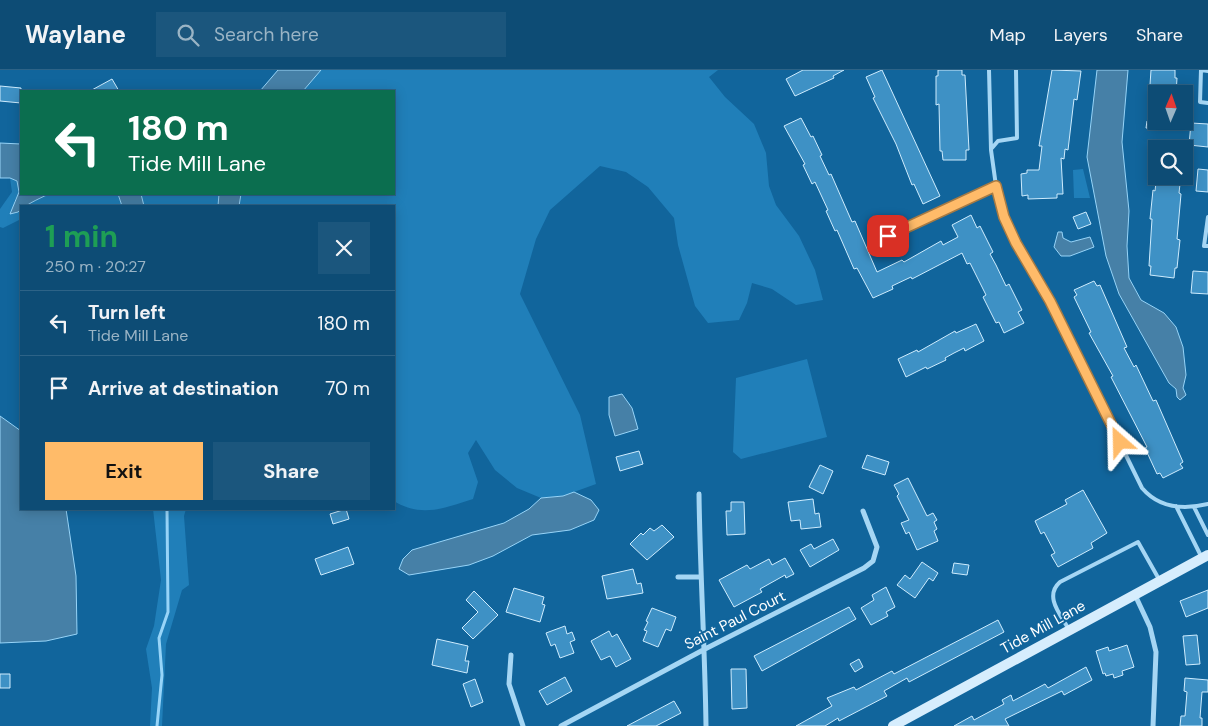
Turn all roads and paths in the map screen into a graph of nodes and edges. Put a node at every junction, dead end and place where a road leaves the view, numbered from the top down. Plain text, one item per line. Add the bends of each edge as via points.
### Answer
1 (988, 70) edge
2 (1016, 70) edge
3 (1208, 71) edge
4 (1208, 102) edge
5 (991, 150) junction
6 (996, 186) junction
7 (1208, 217) edge
8 (888, 236) dead end
9 (1208, 246) edge
10 (700, 494) dead end
11 (1208, 504) edge
12 (1176, 506) junction
13 (1194, 507) junction
14 (863, 511) dead end
15 (1208, 535) edge
16 (1205, 557) edge
17 (678, 577) dead end
18 (700, 577) junction
19 (1160, 581) junction
20 (1135, 594) junction
21 (1069, 630) junction
22 (705, 649) junction
23 (511, 655) dead end
24 (523, 726) edge
25 (561, 726) edge
26 (706, 726) edge
27 (893, 726) edge
28 (1153, 726) edge

1 - 5 lane
2 - 5 lane via 1017,138 998,141
3 - 4 lane via 1201,70 1200,102
5 - 6 lane
6 - 8 lane
6 - 12 lane via 1004,217 1016,243 1061,322 1142,488 1151,498
7 - 9 lane via 1204,246
10 - 18 street
11 - 13 lane
12 - 13 lane
12 - 16 lane
13 - 15 lane
14 - 22 street, Saint Paul Court via 877,547 873,561
16 - 19 street, Tide Mill Lane
17 - 18 street
18 - 22 street
19 - 20 street, Tide Mill Lane
19 - 21 lane via 1138,542 1060,582 1054,589 1053,599
20 - 21 street, Tide Mill Lane
20 - 28 street via 1150,627 1156,652
21 - 27 street, Tide Mill Lane
22 - 25 street, Saint Paul Court
22 - 26 street
23 - 24 street via 510,684

